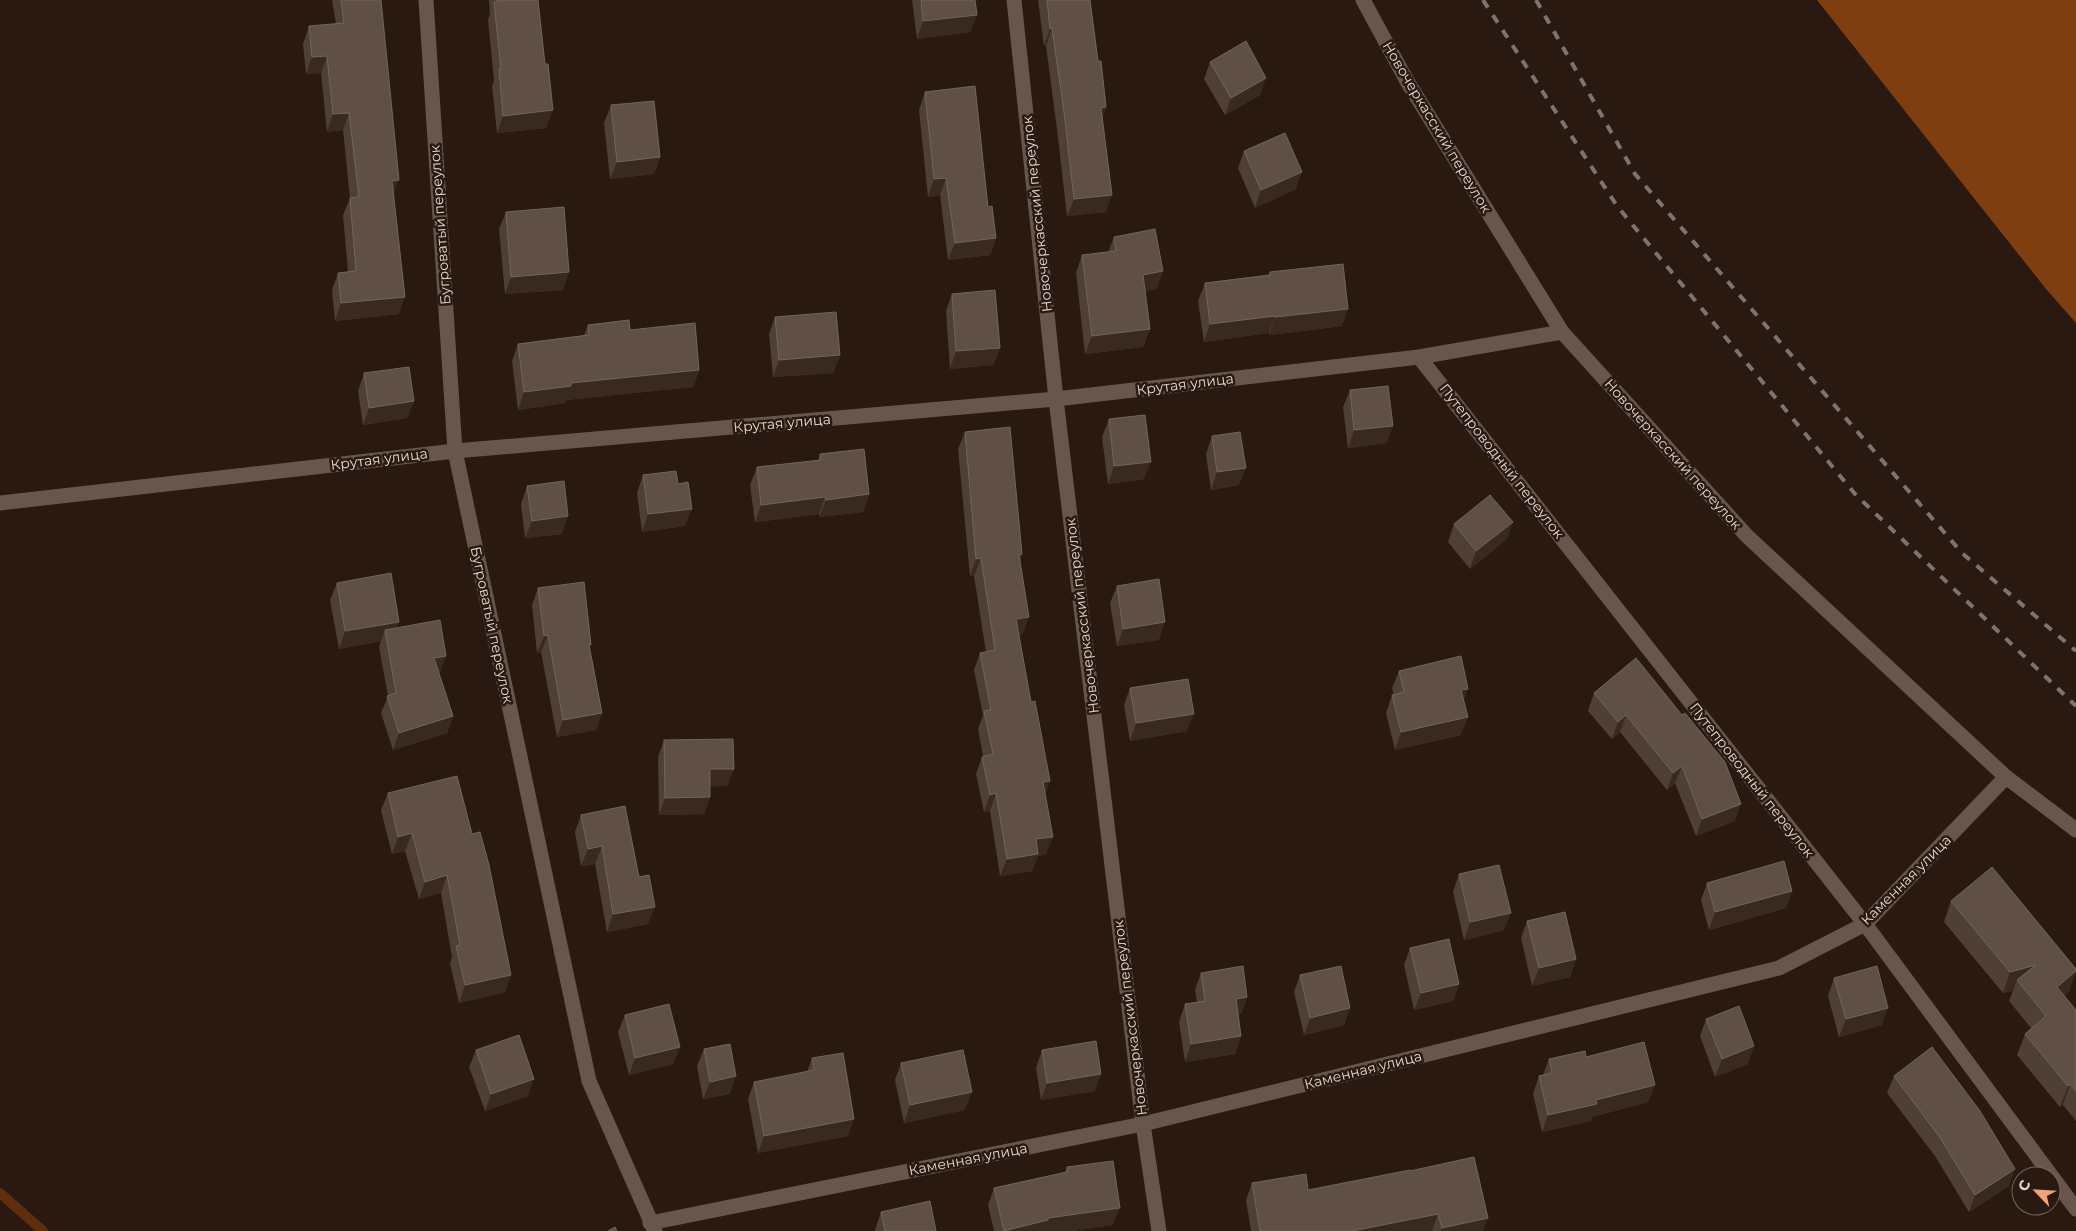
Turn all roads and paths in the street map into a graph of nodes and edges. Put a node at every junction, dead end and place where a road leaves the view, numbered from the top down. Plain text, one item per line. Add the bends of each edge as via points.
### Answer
1 (426, 0) edge
2 (1014, 0) edge
3 (1363, 0) edge
4 (1562, 332) junction
5 (1419, 356) junction
6 (1056, 399) junction
7 (455, 451) junction
8 (0, 503) edge
9 (2006, 777) junction
10 (2076, 830) edge
11 (1865, 924) junction
12 (1143, 1124) junction
13 (2076, 1210) edge
14 (652, 1227) edge
15 (1159, 1231) edge

1 - 7 street, Бугроватый переулок
2 - 6 street, Новочеркасский переулок
3 - 4 street, Новочеркасский переулок via 1407,81
4 - 5 street, Крутая улица
4 - 9 street, Новочеркасский переулок via 1747,536
5 - 6 street, Крутая улица
5 - 11 street, Путепроводный переулок
6 - 7 street, Крутая улица
6 - 12 street, Новочеркасский переулок
7 - 8 street, Крутая улица
7 - 14 street, Бугроватый переулок via 589,1081
9 - 10 street, Новочеркасский переулок
9 - 11 street, Каменная улица
11 - 12 street, Каменная улица via 1779,968
11 - 13 street, Путепроводный переулок
12 - 14 street, Каменная улица
12 - 15 street, Новочеркасский переулок

